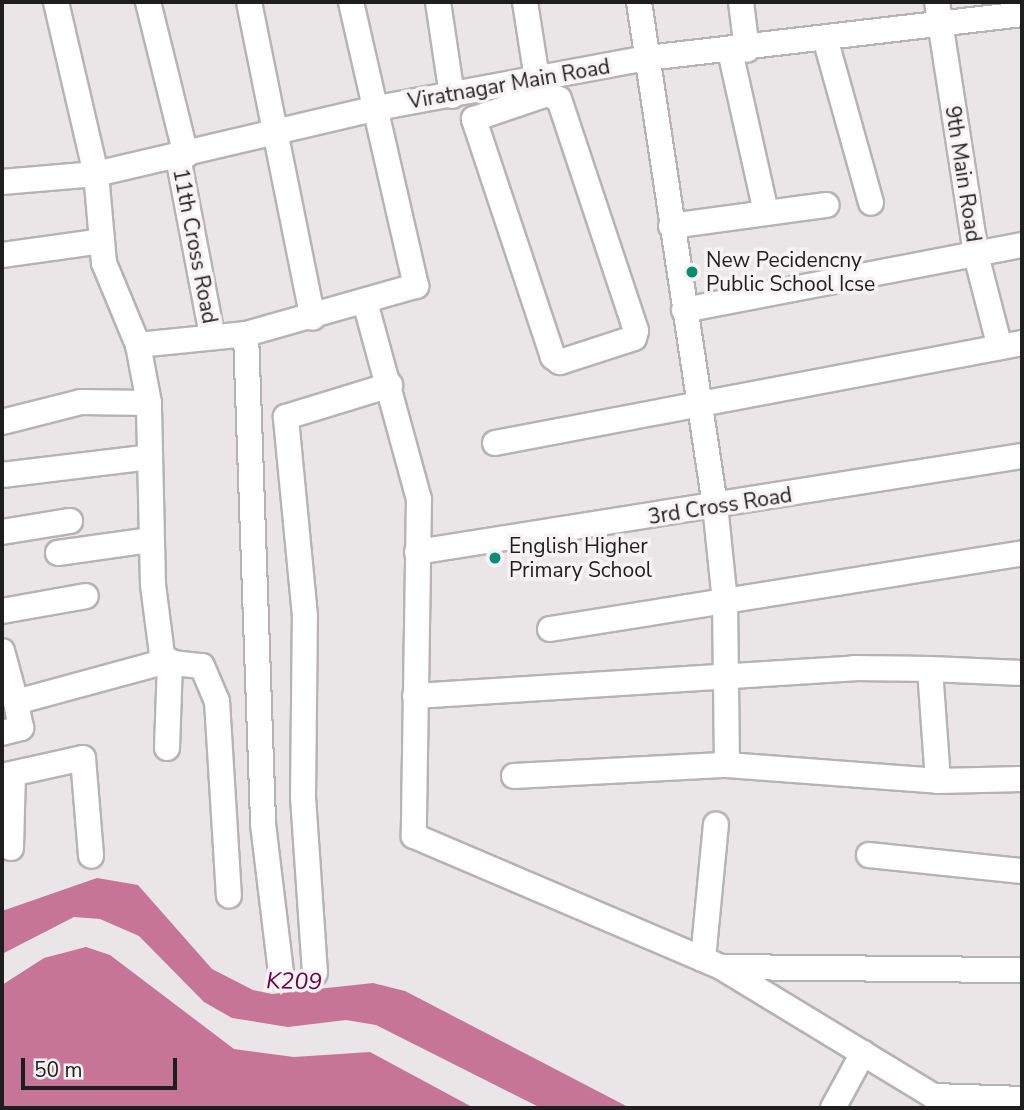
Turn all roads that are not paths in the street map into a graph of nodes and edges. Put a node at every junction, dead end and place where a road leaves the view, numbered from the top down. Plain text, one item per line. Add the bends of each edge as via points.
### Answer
1 (56, 2) edge
2 (148, 2) edge
3 (249, 2) edge
4 (351, 2) edge
5 (438, 2) edge
6 (525, 2) edge
7 (639, 2) edge
8 (741, 2) edge
9 (938, 14) edge
10 (1022, 14) edge
11 (825, 38) junction
12 (738, 51) junction
13 (648, 58) junction
14 (523, 88) junction
15 (452, 96) junction
16 (377, 108) junction
17 (276, 131) junction
18 (182, 156) junction
19 (96, 174) junction
20 (2, 182) edge
21 (871, 203) dead end
22 (827, 205) dead end
23 (766, 212) junction
24 (671, 226) junction
25 (102, 241) junction
26 (1022, 245) edge
27 (2, 255) edge
28 (976, 255) junction
29 (365, 302) junction
30 (684, 310) junction
31 (313, 318) junction
32 (246, 334) junction
33 (212, 336) junction
34 (1011, 344) edge
35 (138, 345) junction
36 (390, 385) junction
37 (149, 403) junction
38 (698, 406) junction
39 (2, 422) edge
40 (495, 443) dead end
41 (1022, 456) edge
42 (150, 457) junction
43 (2, 475) edge
44 (715, 505) junction
45 (70, 521) dead end
46 (2, 532) edge
47 (151, 540) junction
48 (417, 552) junction
49 (58, 553) dead end
50 (1022, 553) edge
51 (86, 596) dead end
52 (725, 601) junction
53 (2, 611) edge
54 (550, 629) dead end
55 (2, 651) edge
56 (166, 662) junction
57 (930, 669) junction
58 (1022, 673) edge
59 (727, 678) junction
60 (415, 696) junction
61 (16, 702) junction
62 (2, 733) edge
63 (167, 748) dead end
64 (727, 765) junction
65 (8, 775) edge
66 (514, 776) dead end
67 (1022, 779) edge
68 (938, 781) junction
69 (716, 825) dead end
70 (11, 848) dead end
71 (869, 855) dead end
72 (91, 856) dead end
73 (1022, 871) edge
74 (229, 896) dead end
75 (712, 963) junction
76 (1022, 970) edge
77 (281, 972) dead end
78 (315, 973) dead end
79 (863, 1053) junction
80 (1022, 1098) edge
81 (832, 1108) edge

1 - 19 street
2 - 18 street, 11th Cross Road
3 - 17 street
4 - 16 street
5 - 15 street
6 - 14 street
7 - 13 street
8 - 12 street
9 - 10 street, Viratnagar Main Road
9 - 11 street, Viratnagar Main Road
9 - 28 street, 9th Main Road
11 - 12 street, Viratnagar Main Road
11 - 21 street
12 - 13 street, Viratnagar Main Road
12 - 23 street
13 - 14 street, Viratnagar Main Road
13 - 24 street
14 - 14 street via 559,99 636,331 634,338 560,362 553,357 474,119
14 - 15 street, Viratnagar Main Road
15 - 16 street, Viratnagar Main Road
16 - 17 street, Viratnagar Main Road
16 - 29 street via 419,277 416,286
17 - 18 street, Viratnagar Main Road
17 - 31 street
18 - 19 street, Viratnagar Main Road
18 - 33 street, 11th Cross Road
19 - 20 street, Viratnagar Main Road
19 - 25 street
22 - 23 street
23 - 24 street
24 - 30 street
25 - 27 street
25 - 35 street via 104,263
26 - 28 street
28 - 30 street
28 - 34 street, 9th Main Road
29 - 31 street
29 - 36 street
30 - 38 street
31 - 32 street
32 - 33 street
32 - 77 street via 263,824
33 - 35 street
34 - 38 street
35 - 37 street
36 - 48 street via 419,499
36 - 78 street via 286,417 304,616 303,798
37 - 39 street via 81,402
37 - 42 street
38 - 40 street
38 - 44 street
41 - 44 street, 3rd Cross Road
42 - 43 street
42 - 47 street
44 - 48 street, 3rd Cross Road
44 - 52 street
45 - 46 street
47 - 49 street
47 - 56 street
48 - 60 street
50 - 52 street
51 - 53 street
52 - 54 street
52 - 59 street
55 - 61 street
56 - 61 street
56 - 63 street
56 - 74 street via 202,666 217,701
57 - 58 street
57 - 59 street
57 - 68 street
59 - 60 street
59 - 64 street
60 - 75 street via 414,836
61 - 62 street via 20,728
64 - 66 street
64 - 68 street
65 - 70 street
65 - 72 street via 83,758
67 - 68 street
69 - 75 street
71 - 73 street
75 - 76 street
75 - 79 street
79 - 80 street via 933,1096
79 - 81 street

